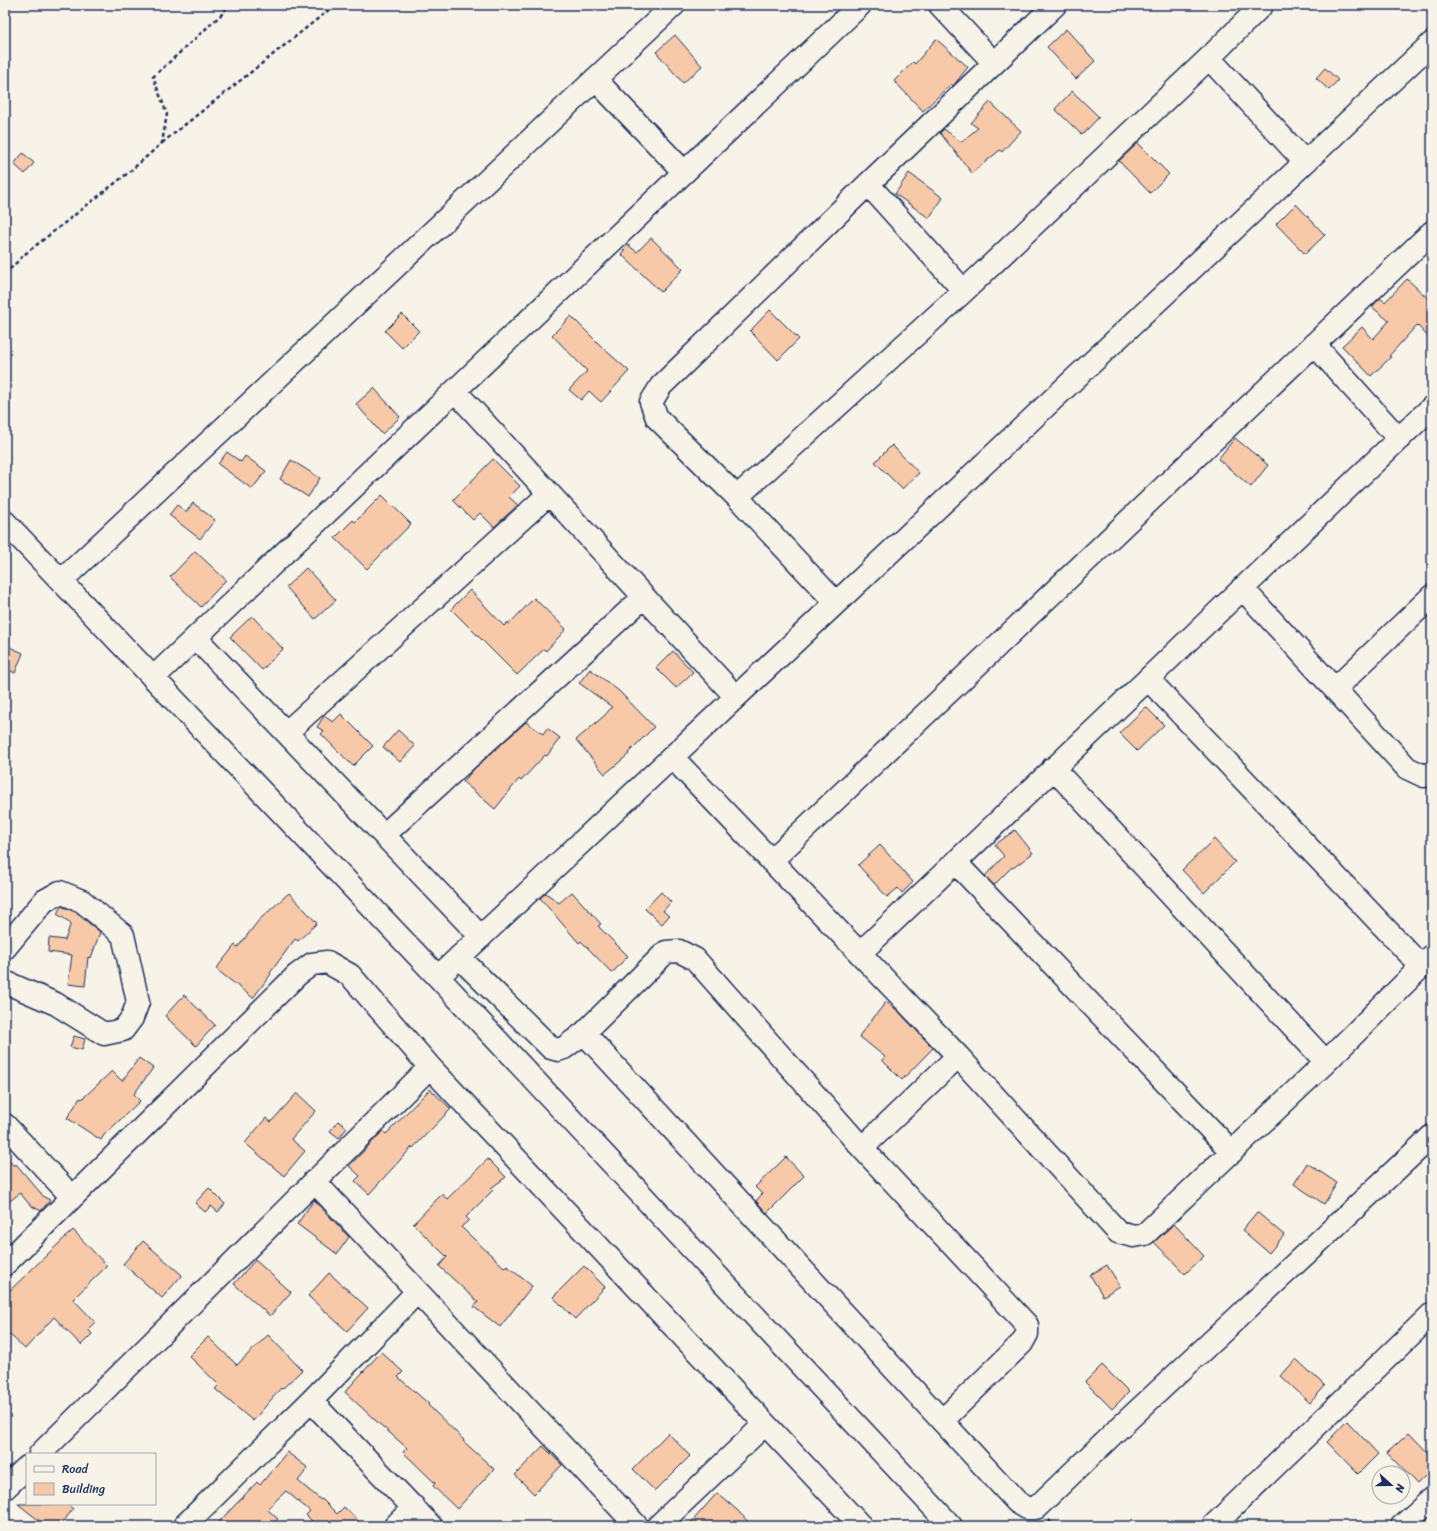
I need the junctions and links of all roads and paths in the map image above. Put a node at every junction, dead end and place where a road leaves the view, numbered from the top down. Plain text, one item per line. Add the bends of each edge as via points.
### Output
1 (228, 5) edge
2 (335, 5) edge
3 (674, 5) edge
4 (860, 5) edge
5 (940, 5) edge
6 (1055, 5) edge
7 (1262, 5) edge
8 (1428, 55) edge
9 (1209, 58) junction
10 (994, 63) junction
11 (595, 79) junction
12 (162, 143) junction
13 (1305, 162) junction
14 (684, 172) junction
15 (868, 184) junction
16 (1432, 232) edge
17 (5, 274) edge
18 (964, 291) junction
19 (1314, 344) junction
20 (455, 391) junction
21 (1432, 407) edge
22 (1399, 438) junction
23 (549, 494) junction
24 (737, 498) junction
25 (5, 522) edge
26 (61, 581) junction
27 (1242, 588) junction
28 (1432, 596) edge
29 (644, 597) junction
30 (836, 603) junction
31 (196, 638) junction
32 (153, 678) junction
33 (1148, 679) junction
34 (1335, 689) junction
35 (736, 697) junction
36 (287, 732) junction
37 (672, 757) junction
38 (1053, 768) junction
39 (1432, 773) edge
40 (384, 835) junction
41 (770, 861) junction
42 (955, 862) junction
43 (481, 937) junction
44 (5, 948) edge
45 (860, 953) junction
46 (459, 957) junction
47 (1427, 961) edge
48 (438, 978) junction
49 (5, 982) edge
50 (584, 1033) junction
51 (958, 1056) junction
52 (1326, 1062) junction
53 (430, 1067) junction
54 (5, 1125) edge
55 (1432, 1136) edge
56 (862, 1148) junction
57 (1232, 1152) junction
58 (314, 1181) junction
59 (72, 1197) junction
60 (5, 1264) edge
61 (418, 1292) junction
62 (1432, 1314) edge
63 (311, 1401) junction
64 (942, 1421) junction
65 (765, 1424) junction
66 (41, 1453) edge
67 (26, 1468) edge
68 (5, 1488) edge
69 (1432, 1498) edge
70 (414, 1507) junction
71 (1219, 1524) edge
72 (184, 1526) edge
73 (395, 1526) edge
74 (431, 1526) edge
75 (637, 1526) edge
76 (658, 1526) edge
77 (861, 1526) edge
78 (951, 1526) edge
79 (1402, 1526) edge

1 - 12 path via 223,13 153,78 167,114
2 - 12 path
3 - 11 street
4 - 14 street
5 - 10 street
6 - 10 street
7 - 9 street
8 - 13 street
9 - 13 street
9 - 18 street
10 - 15 street
11 - 14 street
11 - 26 street
12 - 17 path via 25,254
13 - 30 street
14 - 20 street
15 - 18 street
15 - 24 street via 661,386 650,402 657,418
16 - 19 street
18 - 24 street
19 - 22 street
19 - 41 street
20 - 23 street
20 - 31 street
21 - 22 street
22 - 27 street
23 - 29 street
23 - 36 street
24 - 30 street
25 - 26 street
26 - 32 street
27 - 33 street
27 - 34 street
28 - 34 street
29 - 35 street
29 - 40 street
30 - 35 street
31 - 32 street
31 - 36 street
32 - 48 street
33 - 38 street
33 - 47 street
34 - 39 street via 1407,768 1424,776
35 - 37 street
36 - 40 street
37 - 41 street
37 - 43 street
38 - 42 street
38 - 52 street
40 - 43 street
41 - 45 street
42 - 45 street
42 - 57 street
43 - 46 street
44 - 49 street via 44,901 60,892 82,901 123,935 138,1002 132,1018 123,1030 104,1034 56,1004
45 - 51 street
46 - 48 street
46 - 50 street via 551,1048 564,1048
47 - 52 street
48 - 78 street
50 - 56 street via 666,952 679,951 695,959
50 - 64 street
51 - 56 street
51 - 57 street via 1118,1232 1134,1236 1145,1234
52 - 57 street
53 - 58 street
53 - 59 street via 350,975 327,962 312,964 297,975
53 - 65 street
54 - 59 street
55 - 64 street via 1036,1508 1027,1508 1017,1502
56 - 64 street via 1028,1324 1027,1334 1022,1343
58 - 61 street
58 - 66 street
59 - 60 street
61 - 63 street
61 - 75 street
62 - 71 street
63 - 70 street
63 - 72 street
65 - 76 street
65 - 77 street
67 - 68 street
69 - 79 street
70 - 73 street
70 - 74 street

